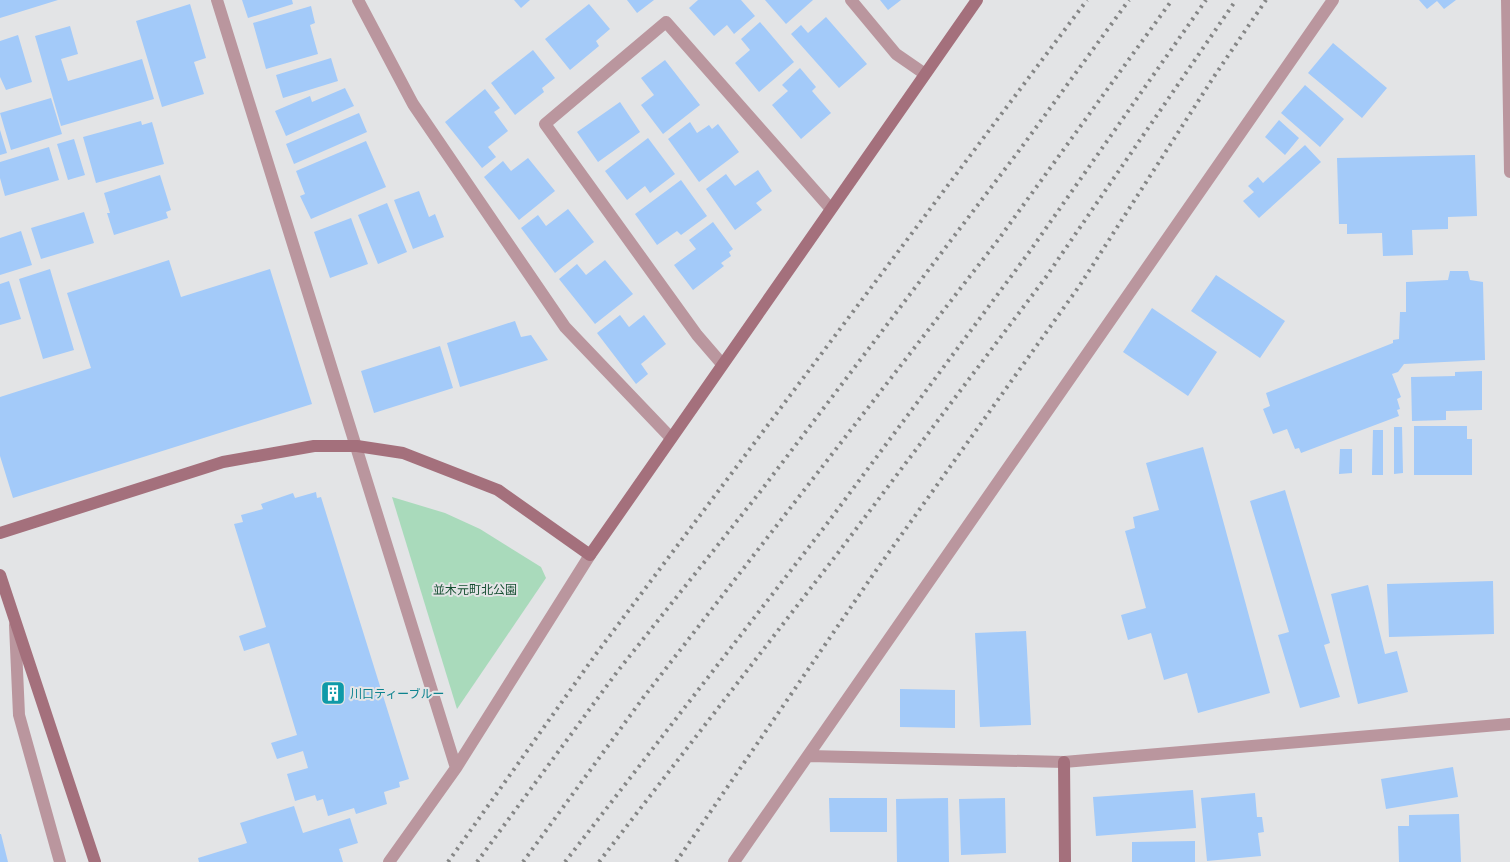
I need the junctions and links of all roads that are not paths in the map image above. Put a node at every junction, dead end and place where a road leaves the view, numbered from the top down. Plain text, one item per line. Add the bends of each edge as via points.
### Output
1 (217, 0) edge
2 (358, 0) edge
3 (851, 0) edge
4 (977, 0) edge
5 (1333, 0) edge
6 (1507, 0) edge
7 (925, 74) junction
8 (1509, 96) edge
9 (1510, 172) edge
10 (830, 208) junction
11 (722, 364) junction
12 (671, 438) junction
13 (357, 446) junction
14 (0, 533) edge
15 (590, 555) junction
16 (0, 575) edge
17 (14, 615) junction
18 (1510, 724) edge
19 (808, 756) junction
20 (1064, 762) junction
21 (456, 768) junction
22 (60, 862) edge
23 (95, 862) edge
24 (389, 862) edge
25 (734, 862) edge
26 (1065, 862) edge

1 - 13 street
2 - 12 street via 413,104 564,326
3 - 7 street via 896,54
4 - 7 street
5 - 19 street
6 - 8 street
7 - 10 street
8 - 9 street
10 - 11 street
10 - 11 street via 666,22 546,124 697,335
11 - 12 street
12 - 15 street
13 - 14 street via 314,446 223,462
13 - 15 street via 403,453 498,490
13 - 21 street
15 - 21 street
16 - 17 street
17 - 22 street via 19,715
17 - 23 street
18 - 20 street
19 - 20 street
19 - 25 street
20 - 26 street
21 - 24 street

